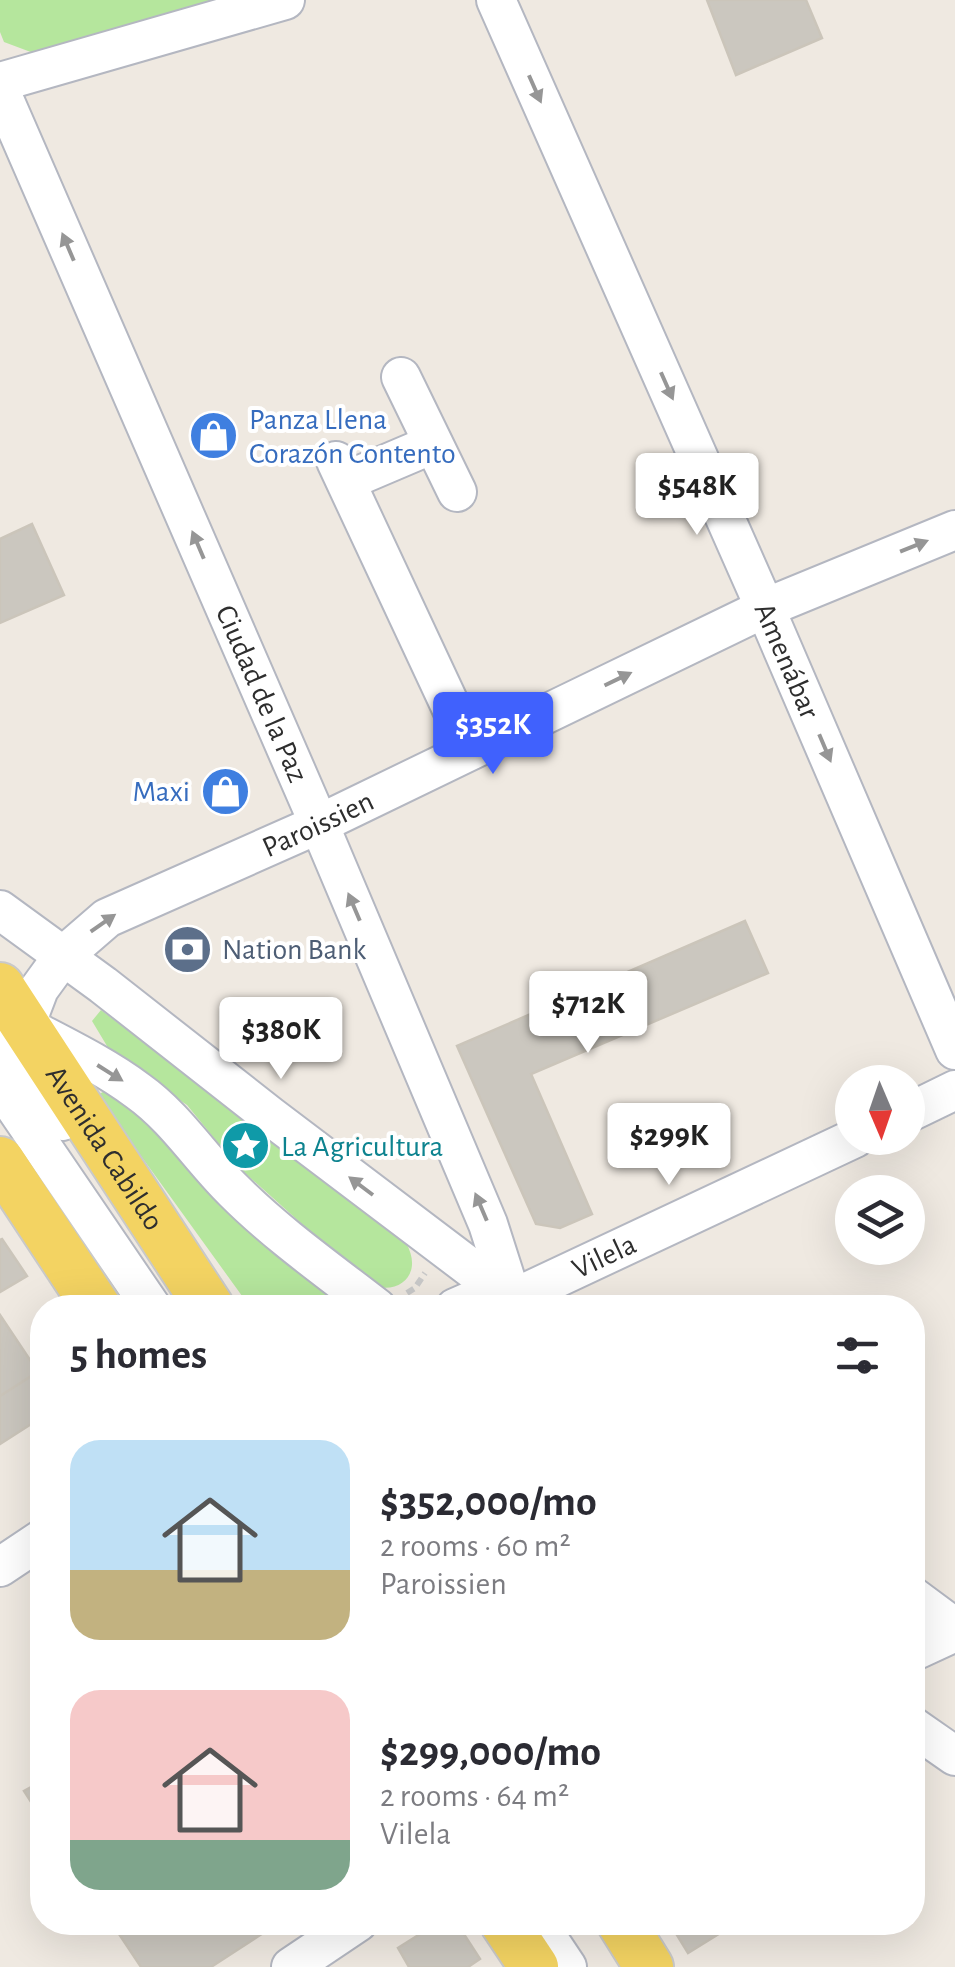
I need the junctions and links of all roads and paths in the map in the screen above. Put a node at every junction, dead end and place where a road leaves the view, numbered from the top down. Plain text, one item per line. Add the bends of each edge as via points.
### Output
1 (285, 0) edge
2 (496, 0) edge
3 (0, 82) edge
4 (0, 90) edge
5 (401, 377) dead end
6 (433, 444) junction
7 (456, 492) dead end
8 (955, 530) edge
9 (765, 608) junction
10 (472, 750) junction
11 (319, 824) junction
12 (0, 910) edge
13 (62, 956) junction
14 (5, 1030) edge
15 (955, 1050) edge
16 (0, 1090) edge
17 (955, 1090) edge
18 (925, 1105) edge
19 (835, 1148) edge
20 (0, 1161) edge
21 (88, 1295) edge
22 (143, 1295) edge
23 (177, 1295) edge
24 (200, 1295) edge
25 (359, 1295) edge
26 (500, 1295) edge
27 (510, 1295) edge
28 (533, 1295) edge
29 (30, 1547) edge
30 (0, 1567) edge
31 (925, 1606) edge
32 (955, 1630) edge
33 (925, 1645) edge
34 (925, 1735) edge
35 (955, 1756) edge
36 (338, 1935) edge
37 (513, 1935) edge
38 (546, 1935) edge
39 (576, 1935) edge
40 (629, 1935) edge
41 (290, 1967) edge
42 (534, 1967) edge
43 (567, 1967) edge
44 (597, 1967) edge
45 (650, 1967) edge

1 - 3 street
2 -> 9 street, Amenábar
11 -> 4 street, Ciudad de la Paz
5 - 6 street
6 - 7 street
6 - 10 street via 341,471
9 -> 8 street, Paroissien
10 -> 9 street, Paroissien
9 -> 15 street, Amenábar
10 - 11 street, Paroissien
13 -> 11 street, Paroissien via 107,918
27 -> 11 street, Ciudad de la Paz via 488,1224
12 - 13 street
13 - 14 street, Paroissien
26 -> 13 street
14 - 23 street
14 - 24 main road, Avenida Cabildo
14 -> 25 street via 81,1056 140,1092 263,1220
16 - 22 street
17 - 18 street
19 - 28 street, Vilela
20 - 21 main road
29 - 30 street
31 - 32 street
32 - 33 street
34 - 35 street
36 - 41 street
37 - 42 main road
38 - 43 street
39 - 44 street
40 - 45 main road

